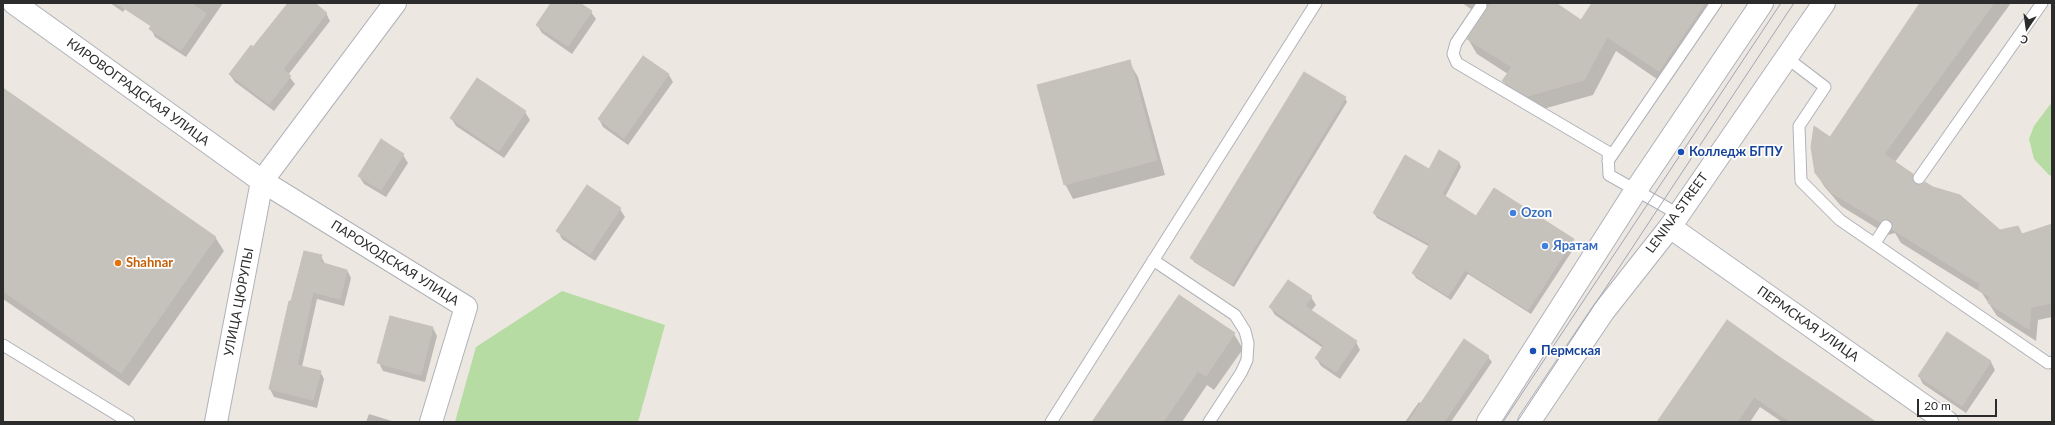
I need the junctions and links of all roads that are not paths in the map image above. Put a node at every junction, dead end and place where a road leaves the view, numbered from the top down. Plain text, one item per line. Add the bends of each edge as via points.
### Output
1 (14, 3) edge
2 (395, 3) edge
3 (1316, 3) edge
4 (1716, 3) edge
5 (1762, 3) edge
6 (1824, 3) edge
7 (2042, 3) edge
8 (1481, 6) dead end
9 (1787, 58) junction
10 (1608, 161) junction
11 (1919, 178) dead end
12 (262, 181) junction
13 (1636, 190) junction
14 (1674, 220) junction
15 (1886, 226) dead end
16 (1874, 243) junction
17 (1153, 260) junction
18 (3, 345) edge
19 (2052, 362) edge
20 (129, 422) edge
21 (216, 422) edge
22 (431, 422) edge
23 (1051, 422) edge
24 (1209, 422) edge
25 (1488, 422) edge
26 (1529, 422) edge
27 (1947, 422) edge

1 - 12 street, КИРОВОГРАДСКАЯ УЛИЦА
2 - 12 street
3 - 17 lane
4 - 10 lane
5 - 13 street
6 - 9 street, LENINA STREET
7 - 11 lane
8 - 10 lane via 1456,43 1453,54 1457,63 1608,152
9 - 14 street, LENINA STREET
9 - 16 lane via 1825,87 1799,126 1801,181 1840,220
10 - 13 lane via 1609,175
12 - 21 street, УЛИЦА ЦЮРУПЫ
12 - 22 street, ПАРОХОДСКАЯ УЛИЦА via 466,307
13 - 14 lane
13 - 25 street
14 - 26 street, LENINA STREET via 1603,312
14 - 27 street, ПЕРМСКАЯ УЛИЦА
15 - 16 lane
16 - 19 lane via 2048,363
17 - 23 lane
17 - 24 lane via 1235,315 1245,331 1248,343 1247,360
18 - 20 lane

